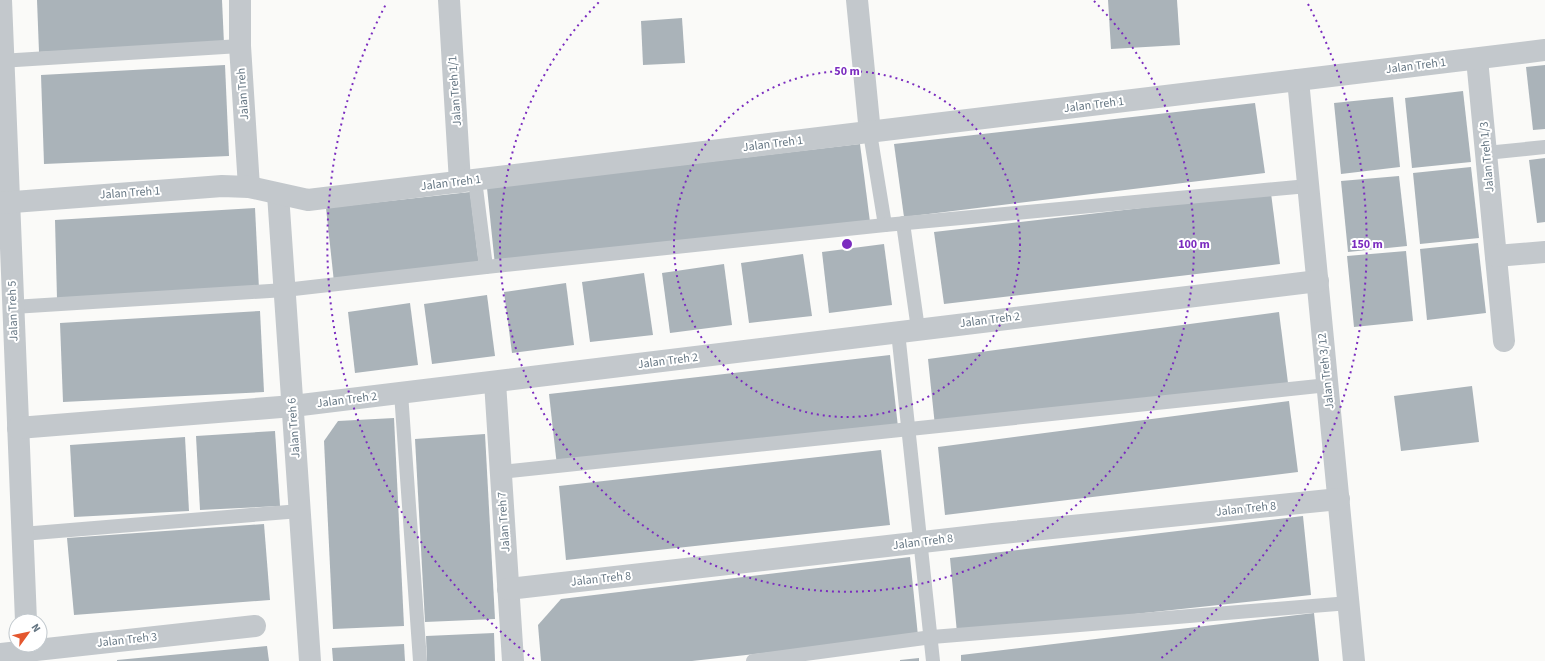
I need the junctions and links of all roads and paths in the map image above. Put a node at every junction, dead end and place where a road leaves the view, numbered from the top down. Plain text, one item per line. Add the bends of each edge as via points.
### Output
1 (0, 0) edge
2 (240, 0) edge
3 (449, 0) edge
4 (856, 0) edge
5 (240, 46) junction
6 (1545, 50) edge
7 (1477, 59) junction
8 (2, 61) edge
9 (1298, 80) junction
10 (870, 133) junction
11 (1545, 147) edge
12 (1486, 153) junction
13 (468, 181) junction
14 (1308, 186) junction
15 (249, 187) junction
16 (278, 194) junction
17 (4, 202) edge
18 (903, 223) junction
19 (885, 225) junction
20 (1545, 252) edge
21 (1496, 256) junction
22 (486, 267) junction
23 (1318, 281) junction
24 (285, 290) junction
25 (13, 308) junction
26 (908, 331) junction
27 (1504, 341) dead end
28 (495, 382) junction
29 (1328, 385) junction
30 (401, 394) junction
31 (293, 406) junction
32 (18, 428) junction
33 (907, 429) junction
34 (501, 472) junction
35 (1339, 499) junction
36 (300, 511) junction
37 (22, 534) junction
38 (919, 543) junction
39 (508, 589) junction
40 (1348, 603) junction
41 (26, 613) edge
42 (255, 626) dead end
43 (932, 637) junction
44 (48, 646) edge
45 (310, 661) edge
46 (420, 661) edge
47 (513, 661) edge
48 (753, 661) edge
49 (934, 661) edge
50 (1354, 661) edge

1 - 8 street, Jalan Treh 5
2 - 5 street, Jalan Treh
3 - 13 street, Jalan Treh 1/1
4 - 10 street
5 - 8 lane
5 - 15 street, Jalan Treh
6 - 7 street, Jalan Treh 1
7 - 9 street, Jalan Treh 1
7 - 12 street, Jalan Treh 1/3
8 - 17 street, Jalan Treh 5
9 - 10 street, Jalan Treh 1
9 - 14 street, Jalan Treh 3/12
10 - 13 street, Jalan Treh 1
10 - 19 lane
11 - 12 lane
12 - 21 street, Jalan Treh 1/3
13 - 16 street, Jalan Treh 1 via 308,200
13 - 22 lane
14 - 18 lane
14 - 23 street, Jalan Treh 3/12
15 - 16 street, Jalan Treh 1
15 - 17 street, Jalan Treh 1 via 222,186
16 - 24 street, Jalan Treh 6
17 - 25 street, Jalan Treh 5
18 - 19 lane
18 - 26 lane
19 - 22 lane
20 - 21 street
21 - 27 street, Jalan Treh 1/3
22 - 24 lane
23 - 26 street, Jalan Treh 2
23 - 29 street, Jalan Treh 3/12
24 - 25 lane
24 - 31 street, Jalan Treh 6
25 - 32 street, Jalan Treh 5
26 - 28 street, Jalan Treh 2
26 - 33 lane
28 - 30 street, Jalan Treh 2
28 - 34 street, Jalan Treh 7
29 - 33 lane
29 - 35 street, Jalan Treh 3/12
30 - 31 street, Jalan Treh 2
30 - 46 lane
31 - 32 street, Jalan Treh 2
31 - 36 street, Jalan Treh 6
32 - 37 street, Jalan Treh 5
33 - 34 lane
33 - 38 lane
34 - 39 street, Jalan Treh 7
35 - 38 street, Jalan Treh 8
35 - 40 street, Jalan Treh 3/12
36 - 37 lane
36 - 45 street, Jalan Treh 6
37 - 41 street, Jalan Treh 5
38 - 39 street, Jalan Treh 8
38 - 43 lane
39 - 47 street, Jalan Treh 7
40 - 43 lane
40 - 50 street, Jalan Treh 3/12
42 - 44 street, Jalan Treh 3
43 - 48 lane
43 - 49 lane

